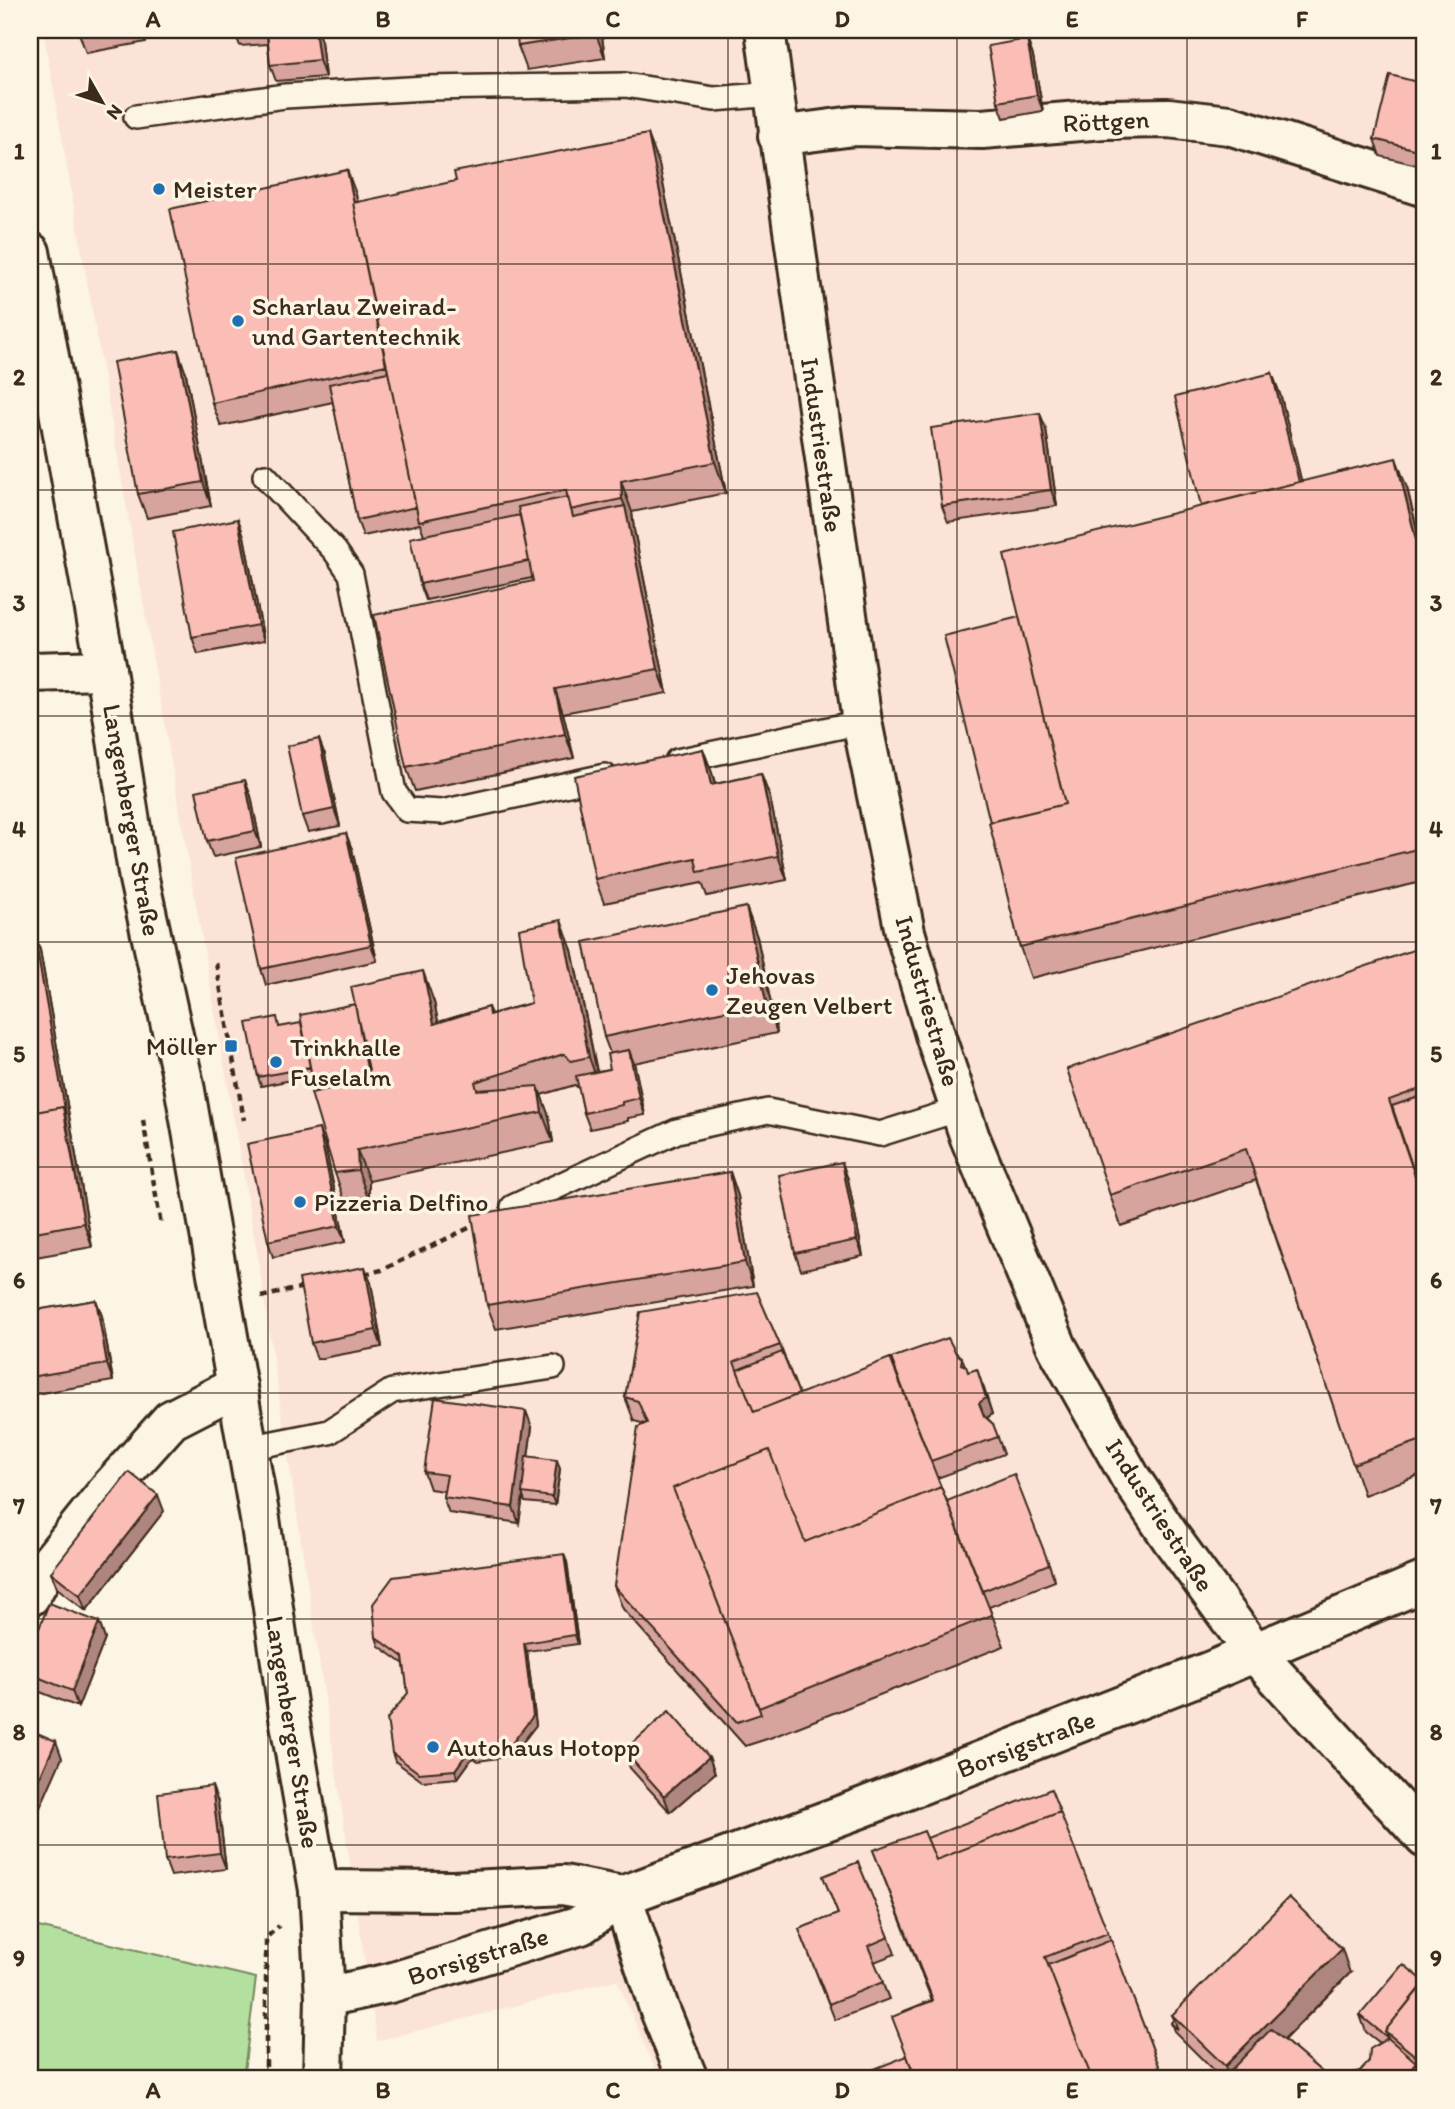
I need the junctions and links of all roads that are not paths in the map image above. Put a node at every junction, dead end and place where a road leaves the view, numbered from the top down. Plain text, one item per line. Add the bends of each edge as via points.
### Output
1 (765, 30) edge
2 (773, 94) junction
3 (136, 117) dead end
4 (778, 136) junction
5 (1425, 187) edge
6 (30, 252) edge
7 (265, 476) dead end
8 (106, 670) junction
9 (30, 672) edge
10 (862, 722) junction
11 (657, 765) edge
12 (630, 770) edge
13 (960, 1109) junction
14 (513, 1207) edge
15 (553, 1367) dead end
16 (237, 1386) junction
17 (247, 1448) junction
18 (1425, 1581) edge
19 (30, 1596) edge
20 (1255, 1653) junction
21 (1425, 1838) edge
22 (319, 1890) junction
23 (622, 1896) junction
24 (325, 1997) junction
25 (323, 2079) edge
26 (688, 2079) edge

1 - 2 street, Industriestraße
2 - 3 lane via 714,99 625,85 426,88 285,96
2 - 4 street, Industriestraße
4 - 5 street, Röttgen via 855,126 982,129 1168,118 1229,125
4 - 10 street, Industriestraße
6 - 8 street, Langenberger Straße
7 - 12 lane via 351,574 394,792 407,810 442,812
8 - 9 street
8 - 16 street, Langenberger Straße via 139,879 184,1085
10 - 11 lane
10 - 13 street, Industriestraße via 905,932
13 - 14 lane via 880,1135 768,1111 677,1131
13 - 20 street, Industriestraße via 1057,1347 1130,1477
15 - 17 lane via 392,1391 329,1433
16 - 17 street, Langenberger Straße
16 - 19 street via 171,1420 102,1497 46,1568
17 - 22 street, Langenberger Straße
18 - 20 street, Borsigstraße
20 - 21 street, Industriestraße
20 - 23 street, Borsigstraße
22 - 23 street, Borsigstraße via 453,1891 563,1885
22 - 24 street, Langenberger Straße
23 - 24 street, Borsigstraße via 581,1926 390,1983
23 - 26 street
24 - 25 street, Langenberger Straße

